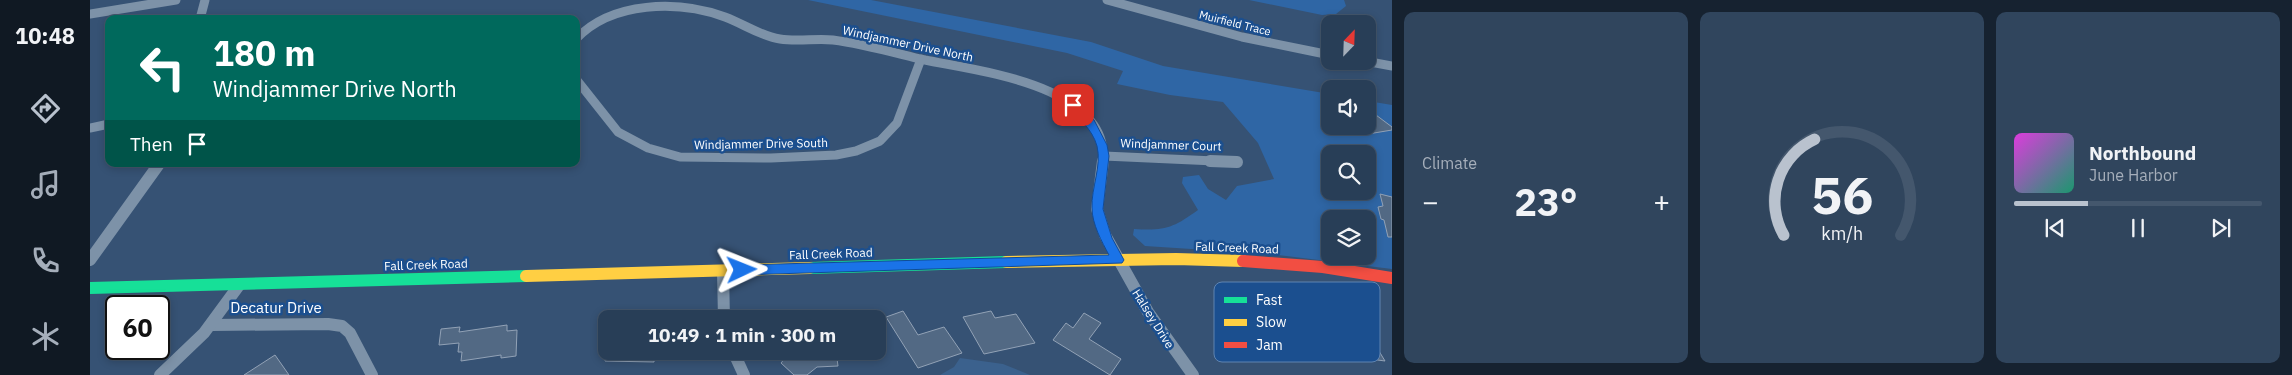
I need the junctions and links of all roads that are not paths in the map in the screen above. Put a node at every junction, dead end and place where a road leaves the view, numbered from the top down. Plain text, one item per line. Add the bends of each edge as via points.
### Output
1 (176, 0) edge
2 (205, 0) edge
3 (1107, 0) edge
4 (90, 14) edge
5 (201, 15) edge
6 (580, 36) edge
7 (1321, 53) edge
8 (921, 59) junction
9 (1376, 63) edge
10 (1392, 66) edge
11 (580, 84) edge
12 (105, 125) edge
13 (90, 128) edge
14 (1104, 156) junction
15 (1237, 162) dead end
16 (157, 167) edge
17 (90, 260) edge
18 (1118, 260) junction
19 (723, 271) junction
20 (1392, 278) edge
21 (240, 284) junction
22 (90, 288) edge
23 (723, 310) edge
24 (212, 325) junction
25 (738, 360) edge
26 (160, 375) edge
27 (372, 375) edge
28 (744, 375) edge
29 (1193, 375) edge

1 - 4 street
2 - 5 street
3 - 7 street, Muirfield Trace via 1242,37
6 - 8 street, Windjammer Drive North via 592,25 622,12 676,7 727,18 777,39 829,40
8 - 11 street, Windjammer Drive South via 891,131 880,141 856,152 815,157 698,158 664,153 618,132
8 - 14 street, Windjammer Drive North via 1017,80 1058,96 1090,122
9 - 10 street
12 - 13 street
14 - 15 street, Windjammer Court
14 - 18 street, Windjammer Drive North via 1097,209 1106,238
16 - 17 street
18 - 19 main road, Fall Creek Road
18 - 20 main road, Fall Creek Road via 1285,263
18 - 29 street, Halsey Drive via 1152,321
19 - 21 main road, Fall Creek Road
19 - 23 street
21 - 22 main road, Fall Creek Road
21 - 24 street, Decatur Drive
24 - 26 street, Decatur Drive
24 - 27 street, Decatur Drive via 342,326 350,333
25 - 28 street

